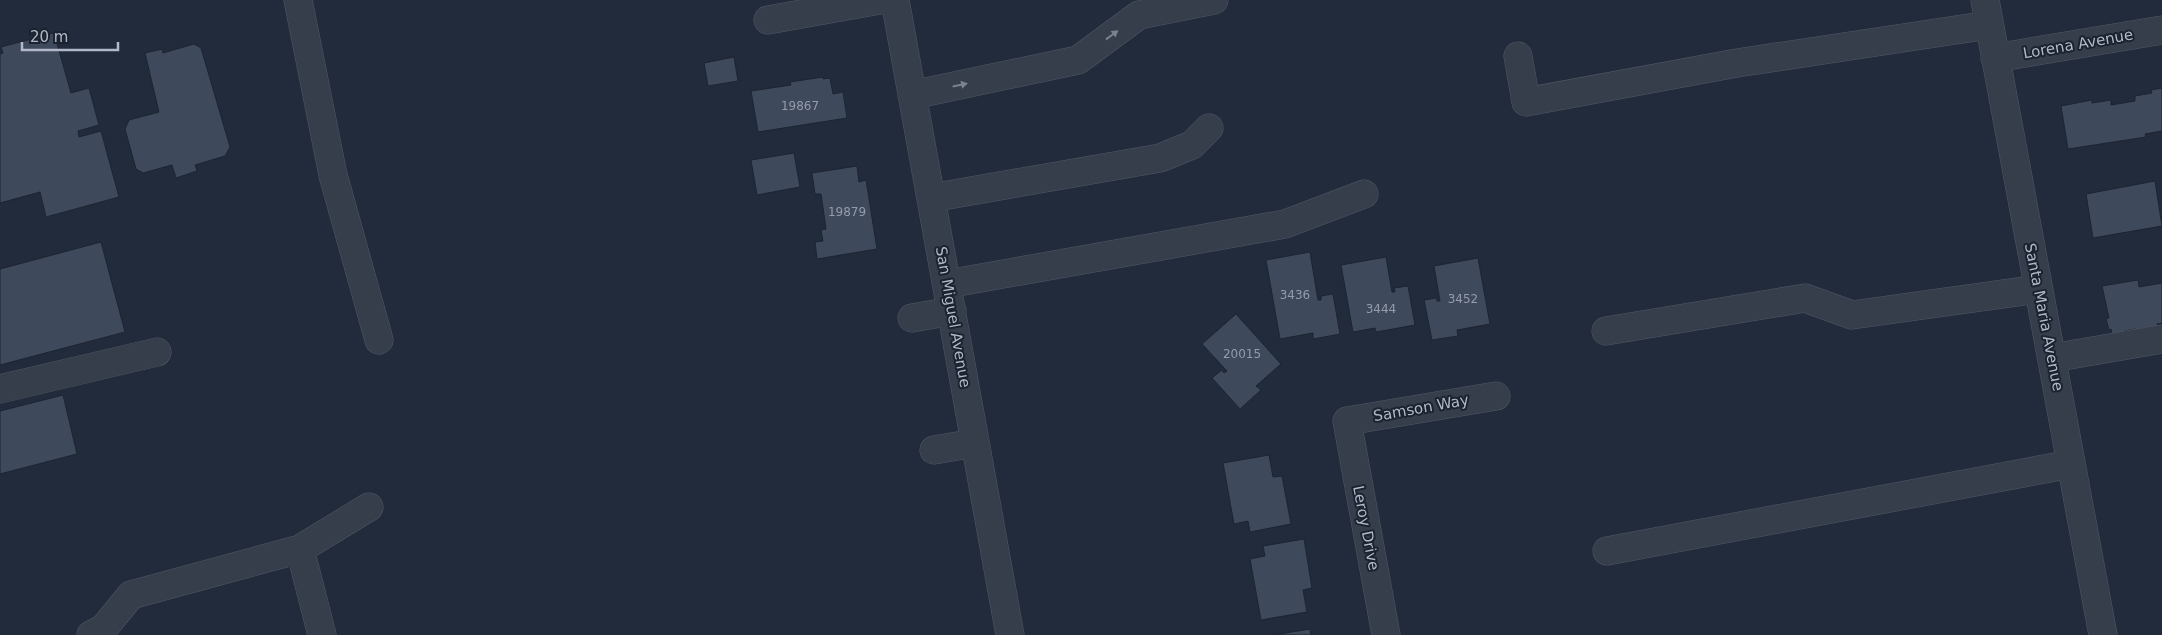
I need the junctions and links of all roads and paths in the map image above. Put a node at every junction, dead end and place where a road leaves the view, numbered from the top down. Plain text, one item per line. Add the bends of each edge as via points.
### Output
1 (298, 0) edge
2 (880, 0) edge
3 (895, 0) edge
4 (1214, 0) edge
5 (1137, 7) edge
6 (1987, 12) edge
7 (768, 20) dead end
8 (2162, 30) edge
9 (1518, 56) dead end
10 (1994, 58) junction
11 (912, 95) junction
12 (1209, 128) dead end
13 (1364, 194) dead end
14 (931, 198) junction
15 (947, 284) junction
16 (2038, 289) junction
17 (952, 311) junction
18 (912, 318) dead end
19 (1606, 331) dead end
20 (2162, 339) edge
21 (379, 340) dead end
22 (156, 352) dead end
23 (2052, 358) junction
24 (0, 389) edge
25 (1496, 396) dead end
26 (1346, 421) joint
27 (975, 443) junction
28 (934, 450) dead end
29 (2071, 464) junction
30 (369, 508) dead end
31 (300, 549) junction
32 (1607, 551) dead end
33 (90, 635) edge
34 (322, 635) edge
35 (1010, 635) edge
36 (1386, 635) edge
37 (2103, 635) edge

1 - 21 street via 333,175
2 - 7 street
3 - 11 street, San Miguel Avenue
4 - 5 street
11 -> 5 street via 1078,60
6 - 9 street via 1526,102
6 - 10 street, Santa Maria Avenue
8 - 10 street, Lorena Avenue
10 - 16 street, Santa Maria Avenue
11 - 14 street, San Miguel Avenue
12 - 14 street via 1192,145 1160,158
13 - 15 street via 1285,224
14 - 15 street, San Miguel Avenue
15 - 17 street, San Miguel Avenue
16 - 19 street via 1852,315 1805,298
16 - 23 street, Santa Maria Avenue
17 - 18 street
17 - 27 street, San Miguel Avenue
20 - 23 street
22 - 24 street
23 - 29 street, Santa Maria Avenue
25 - 26 street, Samson Way
26 - 36 street, Leroy Drive
27 - 28 street
27 - 35 street, San Miguel Avenue
29 - 32 street
29 - 37 street, Santa Maria Avenue
30 - 31 street
31 - 33 street via 131,595 104,628
31 - 34 street

